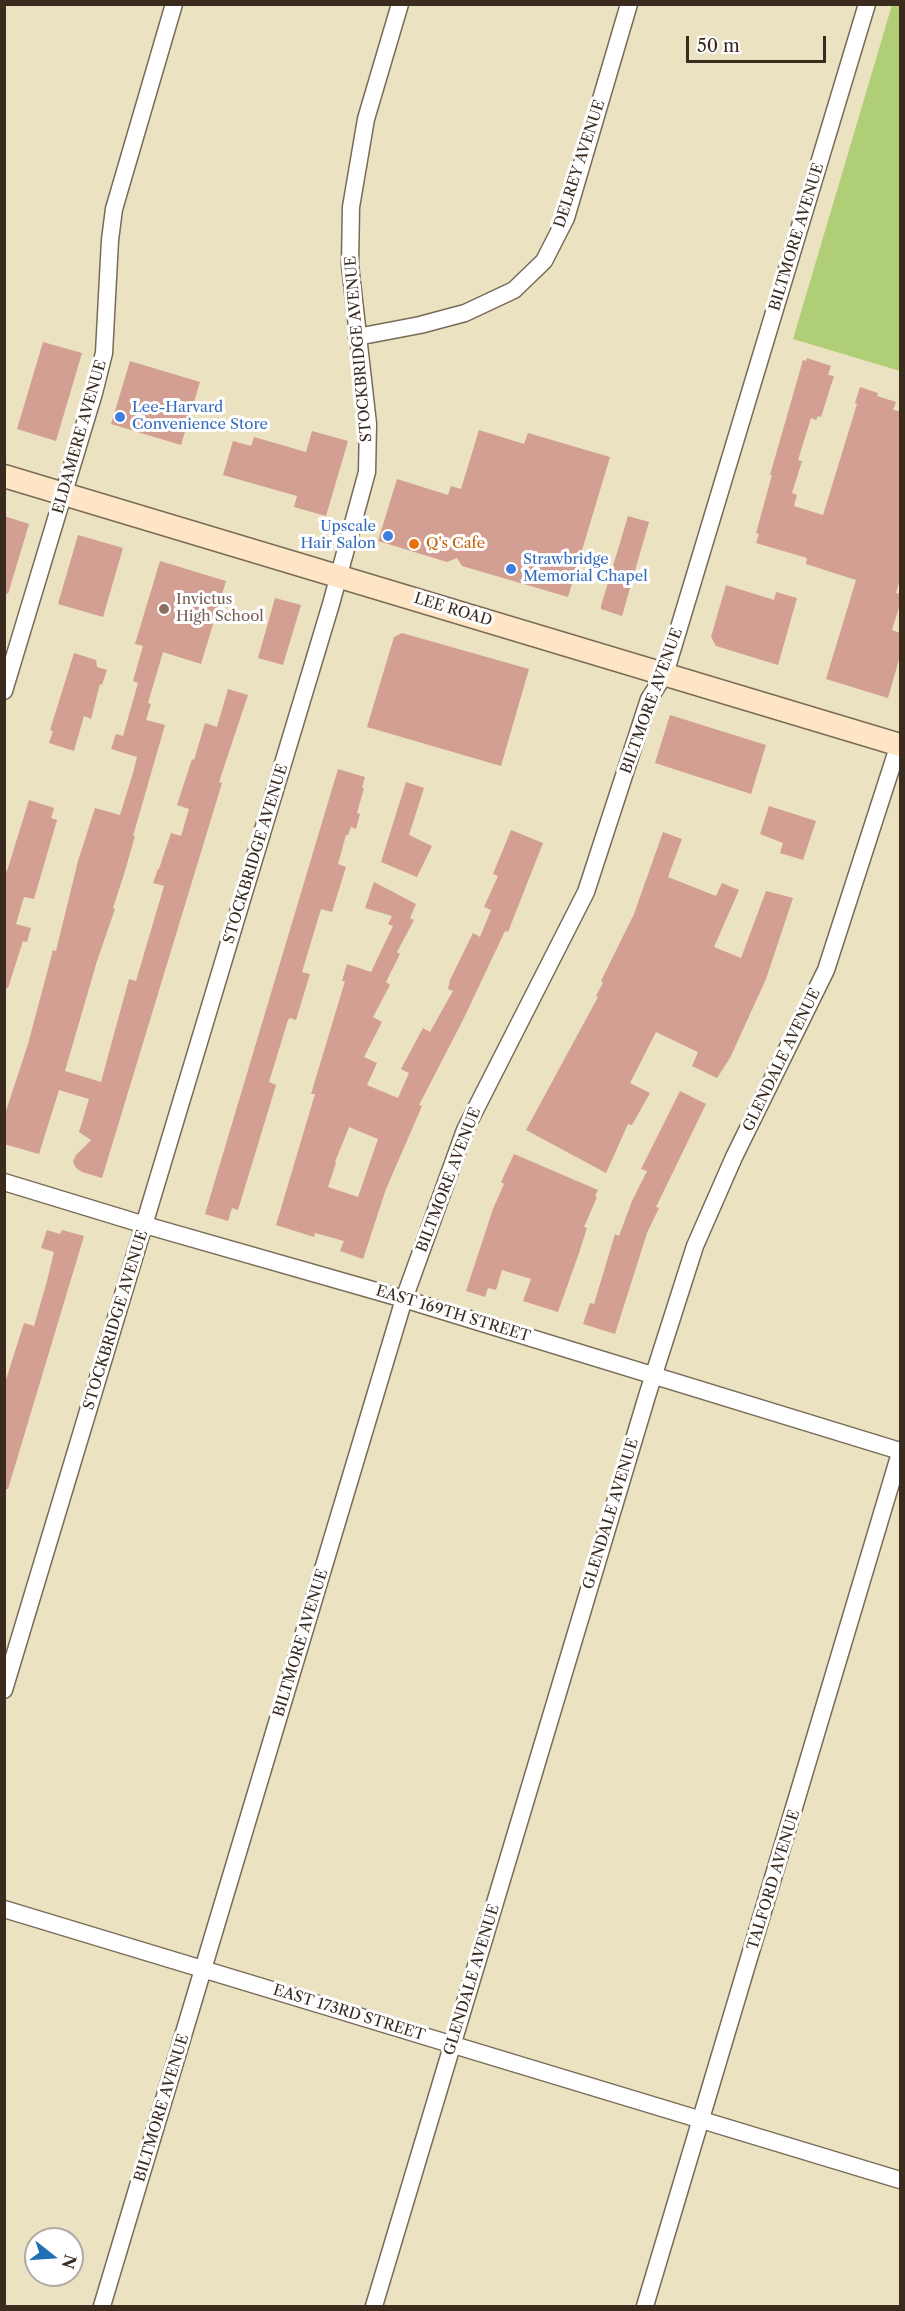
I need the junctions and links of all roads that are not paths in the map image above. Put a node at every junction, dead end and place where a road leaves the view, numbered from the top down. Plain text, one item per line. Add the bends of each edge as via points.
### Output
1 (174, 4) edge
2 (400, 4) edge
3 (629, 4) edge
4 (867, 4) edge
5 (357, 337) junction
6 (4, 476) edge
7 (64, 494) junction
8 (339, 576) junction
9 (664, 674) junction
10 (4, 691) edge
11 (900, 743) edge
12 (4, 1182) edge
13 (145, 1225) junction
14 (404, 1299) junction
15 (653, 1375) junction
16 (900, 1452) edge
17 (4, 1690) edge
18 (4, 1910) edge
19 (204, 1969) junction
20 (453, 2045) junction
21 (702, 2121) junction
22 (900, 2180) edge
23 (102, 2307) edge
24 (374, 2307) edge
25 (645, 2307) edge

1 - 7 street, ELDAMERE AVENUE via 114,209 104,353
2 - 5 street, STOCKBRIDGE AVENUE via 366,119 351,207 350,265
3 - 5 street, DELREY AVENUE via 566,218 544,261 514,290 465,313
4 - 9 street, BILTMORE AVENUE
5 - 8 street, STOCKBRIDGE AVENUE via 368,424 367,472
6 - 7 main road, LEE ROAD
7 - 8 main road, LEE ROAD
7 - 10 street, ELDAMERE AVENUE
8 - 9 main road, LEE ROAD
8 - 13 street, STOCKBRIDGE AVENUE
9 - 11 main road, LEE ROAD
9 - 14 street, BILTMORE AVENUE via 649,699 586,892 465,1130
11 - 15 street, GLENDALE AVENUE via 826,970 695,1246
12 - 13 street, EAST 169TH STREET
13 - 14 street, EAST 169TH STREET
13 - 17 street, STOCKBRIDGE AVENUE
14 - 15 street, EAST 169TH STREET
14 - 19 street, BILTMORE AVENUE
15 - 16 street, EAST 169TH STREET
15 - 20 street, GLENDALE AVENUE
16 - 21 street, TALFORD AVENUE
18 - 19 street, EAST 173RD STREET
19 - 20 street, EAST 173RD STREET
19 - 23 street, BILTMORE AVENUE
20 - 21 street, EAST 173RD STREET
20 - 24 street, GLENDALE AVENUE
21 - 22 street, EAST 173RD STREET
21 - 25 street, TALFORD AVENUE

